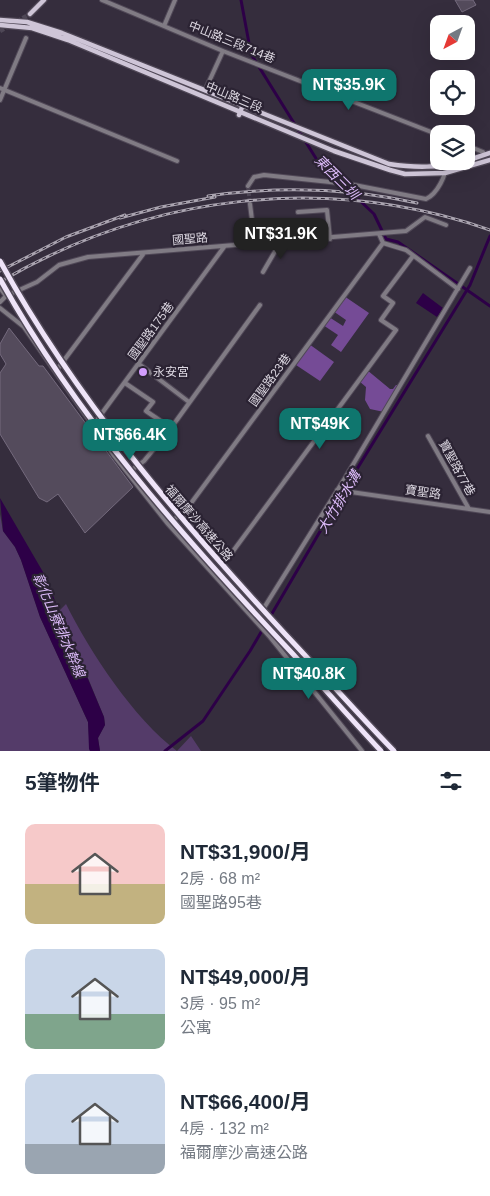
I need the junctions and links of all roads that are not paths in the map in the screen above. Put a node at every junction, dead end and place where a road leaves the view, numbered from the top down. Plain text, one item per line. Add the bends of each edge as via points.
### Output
1 (44, 0) edge
2 (102, 0) edge
3 (175, 0) edge
4 (30, 14) tunnel mouth
5 (0, 20) edge
6 (0, 25) edge
7 (164, 26) junction
8 (26, 38) dead end
9 (223, 50) junction
10 (207, 86) dead end
11 (2, 89) edge
12 (0, 100) edge
13 (242, 108) junction
14 (430, 131) edge
15 (337, 143) junction
16 (475, 149) edge
17 (334, 152) junction
18 (483, 152) dead end
19 (490, 153) edge
20 (475, 158) edge
21 (490, 160) edge
22 (177, 161) dead end
23 (430, 166) edge
24 (445, 170) edge
25 (445, 173) junction
26 (248, 186) dead end
27 (250, 204) tunnel mouth
28 (298, 212) dead end
29 (446, 225) dead end
30 (379, 234) junction
31 (330, 239) junction
32 (279, 241) junction
33 (383, 243) junction
34 (255, 244) junction
35 (224, 246) junction
36 (144, 253) junction
37 (413, 256) junction
38 (0, 261) edge
39 (470, 268) dead end
40 (263, 272) dead end
41 (0, 279) edge
42 (0, 288) edge
43 (458, 289) junction
44 (6, 296) junction
45 (0, 302) edge
46 (260, 305) dead end
47 (0, 308) edge
48 (138, 364) junction
49 (55, 373) junction
50 (125, 383) junction
51 (189, 402) junction
52 (92, 426) junction
53 (171, 428) junction
54 (428, 436) dead end
55 (128, 474) junction
56 (337, 490) junction
57 (469, 509) junction
58 (490, 512) edge
59 (168, 524) junction
60 (228, 558) dead end
61 (256, 621) junction
62 (362, 751) edge
63 (381, 751) edge
64 (394, 751) edge

1 - 4 main road
2 - 7 street, 中山路三段714巷
3 - 7 street
5 - 13 main road, 中山路三段 via 41,25
6 - 13 main road, 中山路三段 via 44,31 134,69
7 - 9 street, 中山路三段714巷
8 - 11 street
9 - 10 street
9 - 14 street, 中山路三段714巷
11 - 12 street
11 - 22 street
13 - 15 main road, 中山路三段
13 - 17 main road, 中山路三段
15 - 17 main road
15 - 23 main road, 中山路三段 via 389,164
16 - 18 street
17 - 25 main road, 中山路三段 via 405,174
19 - 20 main road, 中山路三段
21 - 25 main road, 中山路三段
24 - 25 street
25 - 26 street via 426,199 365,187 264,175 254,177
27 - 34 street
28 - 31 street via 327,210
29 - 30 street, 國聖路 via 424,217 406,231
30 - 31 street, 國聖路
30 - 33 street
31 - 32 street, 國聖路
32 - 34 street, 國聖路
32 - 40 street
33 - 37 street via 400,247
33 - 59 street, 國聖路23巷 via 186,510
34 - 35 street, 國聖路
35 - 36 street, 國聖路
35 - 48 street, 國聖路175巷
36 - 44 street, 國聖路 via 71,261
36 - 49 street
37 - 43 street
37 - 60 street via 383,296 393,302 381,320 396,330
38 - 64 highway, 福爾摩沙高速公路, bridge via 58,358 144,473 217,559
39 - 43 street
41 - 63 highway, 福爾摩沙高速公路, bridge via 54,366 134,475 210,566
42 - 44 street
43 - 56 street
44 - 45 street, 國聖路
46 - 51 street
47 - 49 street via 24,327
48 - 50 street, 國聖路175巷
48 - 51 street
49 - 52 street
50 - 52 street, 國聖路175巷
50 - 53 street via 153,402 146,410
51 - 53 street
52 - 55 street
53 - 55 street via 144,461
54 - 57 street, 寶聖路77巷
55 - 59 street
56 - 57 street, 寶聖路
56 - 61 street
57 - 58 street, 寶聖路
59 - 61 street
61 - 62 street

